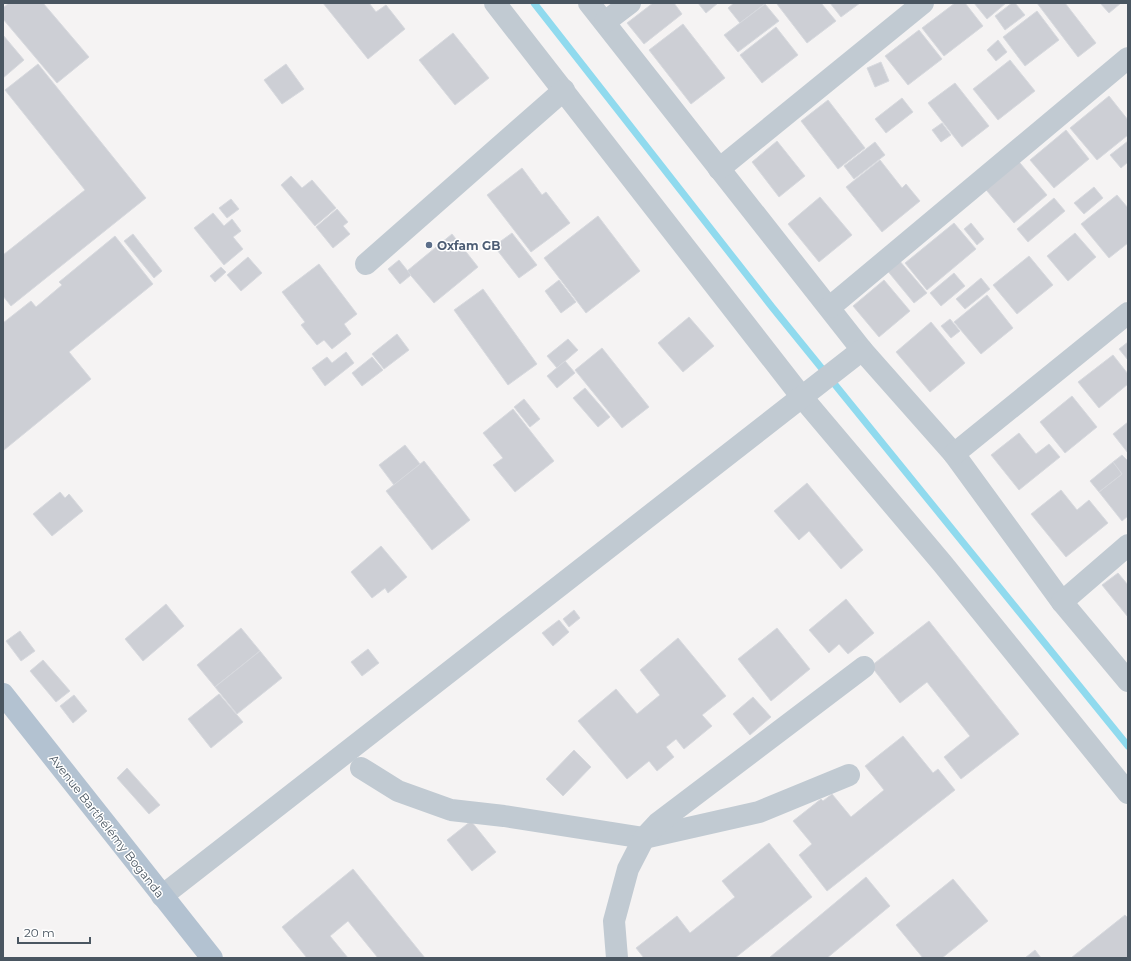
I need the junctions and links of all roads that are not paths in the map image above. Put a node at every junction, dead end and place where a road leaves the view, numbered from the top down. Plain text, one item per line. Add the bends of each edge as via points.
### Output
1 (495, 3) edge
2 (589, 3) edge
3 (630, 3) edge
4 (923, 3) edge
5 (605, 22) junction
6 (1128, 58) edge
7 (564, 90) junction
8 (719, 169) junction
9 (366, 264) dead end
10 (830, 307) junction
11 (1128, 313) edge
12 (862, 350) junction
13 (801, 396) junction
14 (954, 454) junction
15 (1128, 545) edge
16 (1062, 602) junction
17 (864, 667) dead end
18 (1128, 681) edge
19 (3, 694) edge
20 (361, 768) dead end
21 (849, 775) dead end
22 (1128, 793) edge
23 (644, 838) junction
24 (162, 896) junction
25 (212, 958) edge
26 (617, 958) edge

1 - 7 street
2 - 5 street
3 - 5 street
4 - 8 street
5 - 8 street
6 - 10 street
7 - 9 street
7 - 13 street
8 - 10 street
10 - 12 street
11 - 14 street
12 - 13 street
12 - 14 street
13 - 22 street via 942,563
13 - 24 street
14 - 16 street
15 - 16 street
16 - 18 street
17 - 23 street via 658,823
19 - 24 main road, Avenue Barthélémy Boganda
20 - 23 street via 398,791 451,810
21 - 23 street via 759,812
23 - 26 street via 628,868 614,921
24 - 25 main road, Avenue Barthélémy Boganda

